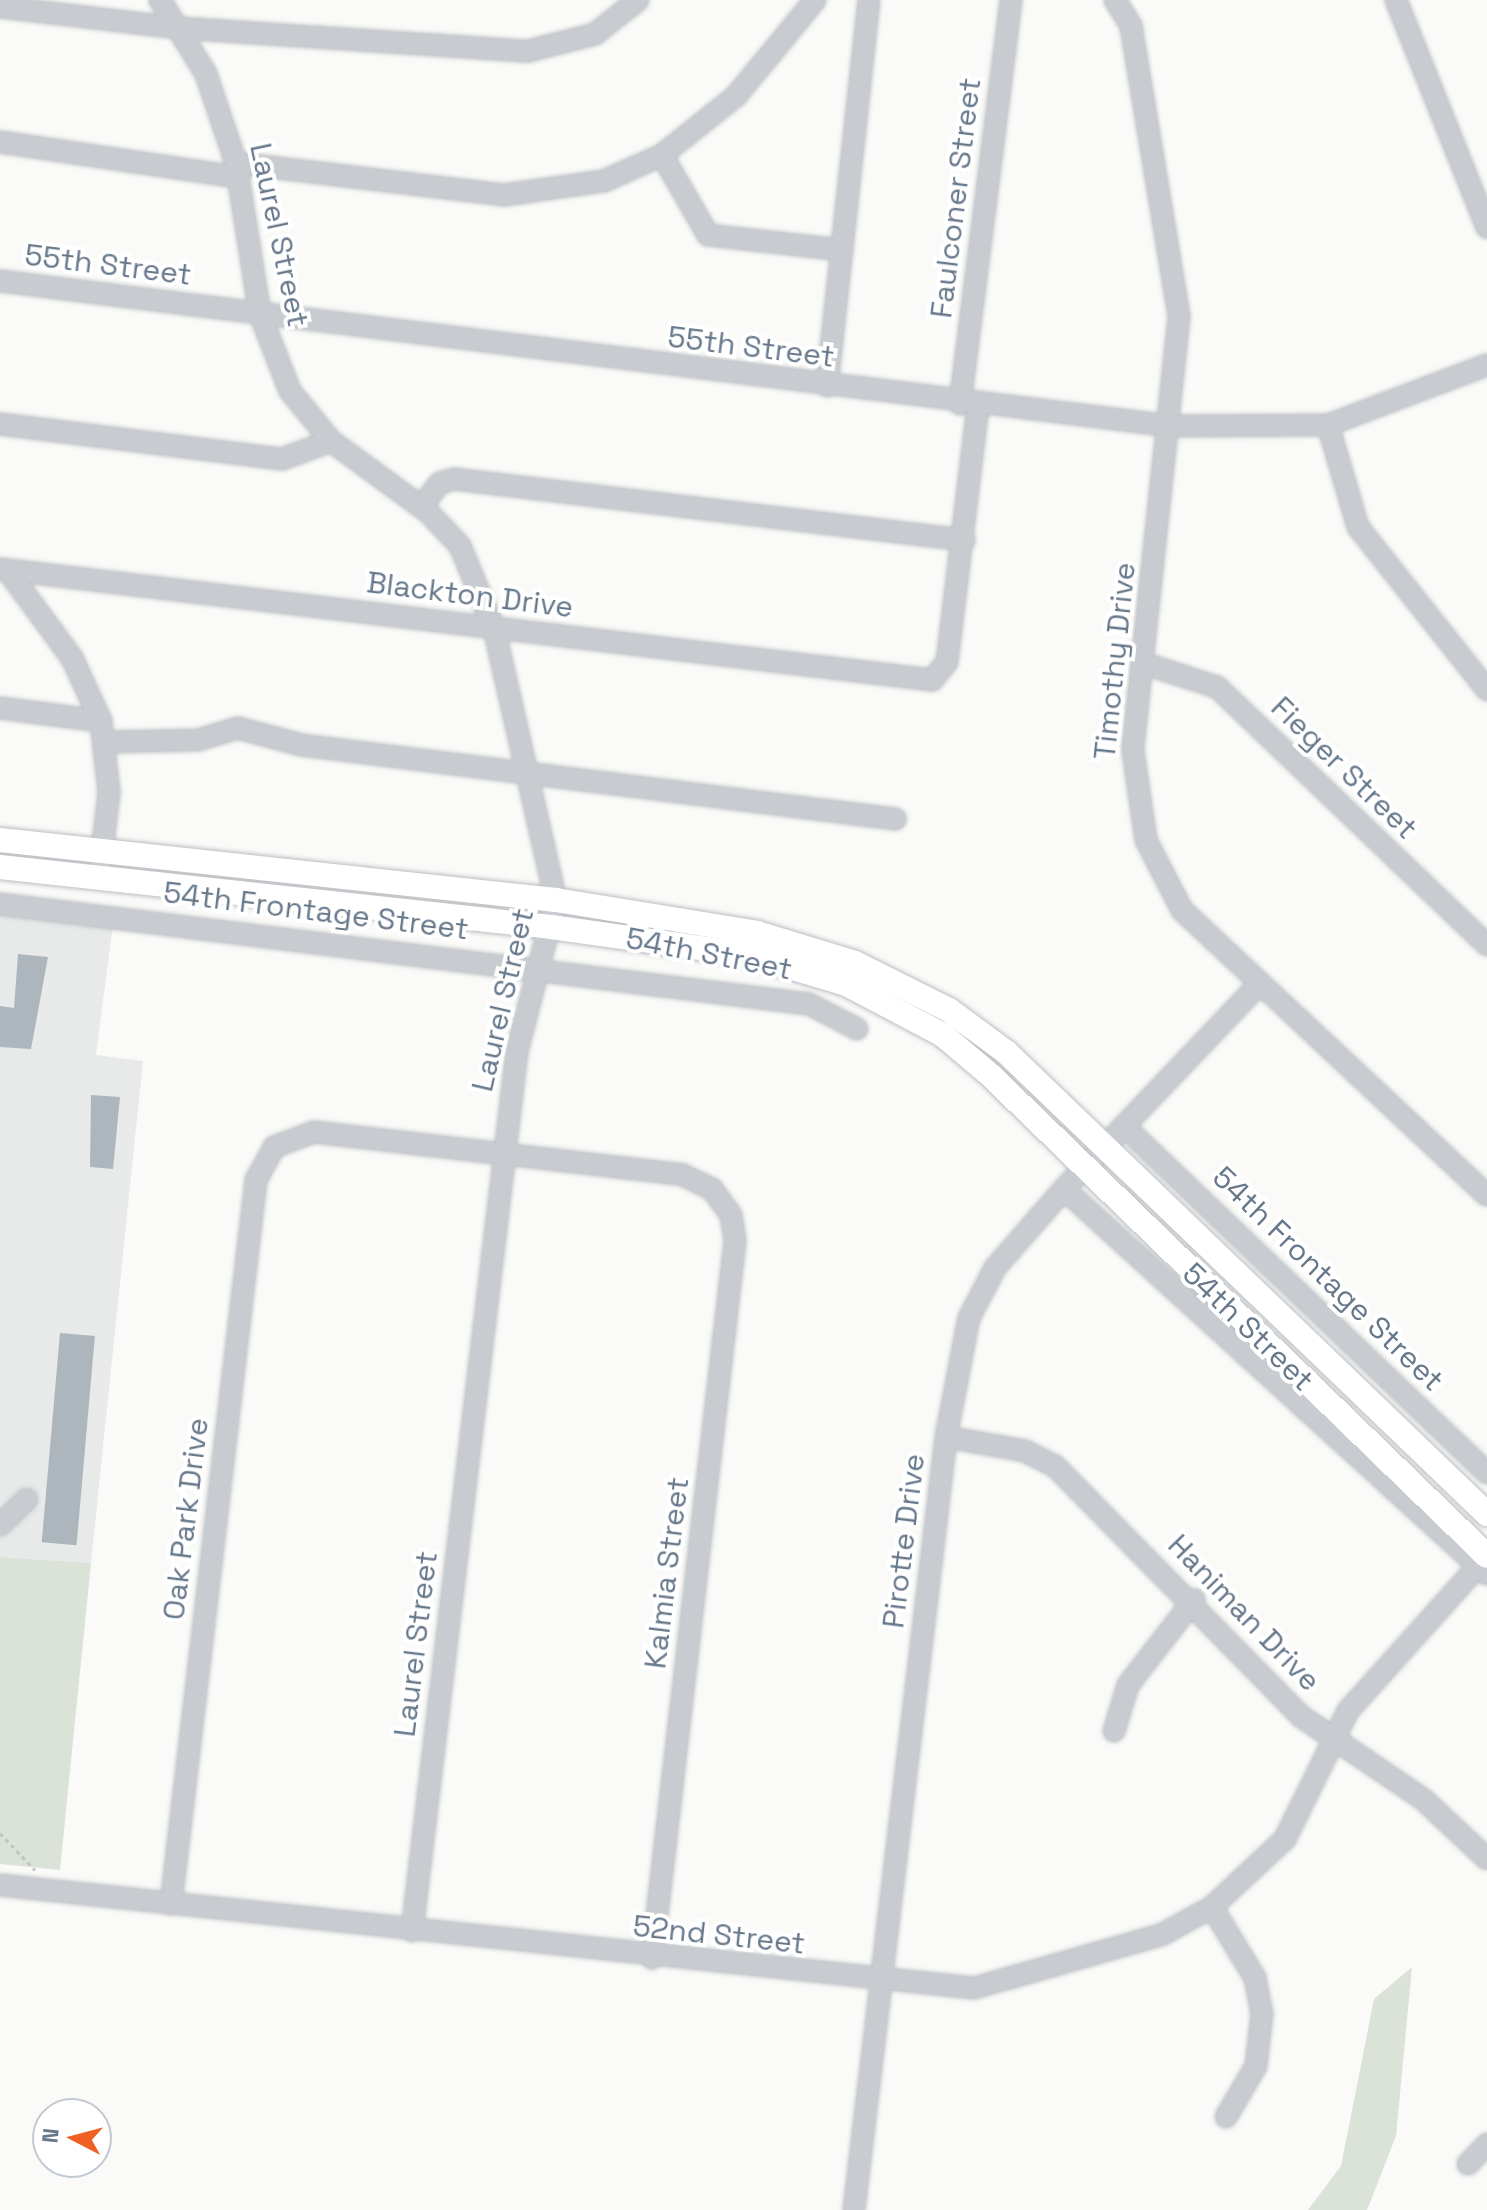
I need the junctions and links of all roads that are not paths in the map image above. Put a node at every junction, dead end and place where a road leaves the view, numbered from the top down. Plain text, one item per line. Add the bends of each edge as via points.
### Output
1 (160, 0) edge
2 (638, 0) edge
3 (815, 0) edge
4 (869, 0) edge
5 (1011, 0) edge
6 (1115, 0) edge
7 (1396, 0) edge
8 (0, 7) edge
9 (179, 28) junction
10 (0, 142) edge
11 (662, 155) junction
12 (236, 170) junction
13 (1487, 228) edge
14 (842, 250) junction
15 (0, 281) edge
16 (260, 314) junction
17 (1487, 365) edge
18 (827, 386) junction
19 (969, 405) junction
20 (0, 424) edge
21 (1328, 425) junction
22 (1171, 426) junction
23 (331, 441) junction
24 (421, 507) junction
25 (964, 540) junction
26 (4, 570) edge
27 (494, 628) junction
28 (1143, 663) junction
29 (932, 680) joint
30 (1487, 690) edge
31 (0, 708) edge
32 (101, 721) junction
33 (107, 742) junction
34 (529, 773) junction
35 (895, 819) dead end
36 (0, 840) edge
37 (103, 853) junction
38 (0, 867) edge
39 (99, 879) junction
40 (556, 900) junction
41 (0, 904) edge
42 (551, 927) junction
43 (1487, 945) edge
44 (542, 969) junction
45 (1257, 986) junction
46 (857, 1029) dead end
47 (1127, 1129) junction
48 (1105, 1145) junction
49 (503, 1155) junction
50 (1083, 1169) junction
51 (1064, 1189) junction
52 (1487, 1195) edge
53 (946, 1437) junction
54 (1487, 1473) edge
55 (27, 1499) dead end
56 (1487, 1514) edge
57 (0, 1525) edge
58 (1484, 1565) edge
59 (1194, 1600) junction
60 (1114, 1731) dead end
61 (1335, 1743) junction
62 (1487, 1859) edge
63 (0, 1885) edge
64 (171, 1904) junction
65 (1212, 1907) junction
66 (412, 1931) junction
67 (652, 1958) junction
68 (881, 1983) junction
69 (1226, 2117) dead end
70 (1487, 2144) edge
71 (1468, 2164) dead end
72 (854, 2210) edge

1 - 9 street, Laurel Street
2 - 9 street via 595,34 528,51
3 - 11 street via 736,96
4 - 14 street
5 - 19 street, Faulconer Street
6 - 22 street, Timothy Drive via 1131,26 1179,317
7 - 13 street
8 - 9 street
9 - 12 street, Laurel Street via 206,74
10 - 12 street
11 - 12 street via 604,181 504,195
11 - 14 street via 708,235
12 - 16 street, Laurel Street
14 - 18 street
15 - 16 street, 55th Street
16 - 18 street, 55th Street
16 - 23 street, Laurel Street via 290,391
17 - 21 street, 55th Street
18 - 19 street, 55th Street
19 - 22 street, 55th Street
19 - 25 street, Faulconer Street
20 - 23 street via 282,459
21 - 22 street, 55th Street
21 - 30 street via 1358,527
22 - 28 street, Timothy Drive
23 - 24 street, Laurel Street
24 - 25 street via 440,483 454,479
24 - 27 street, Laurel Street via 460,546
25 - 29 street, Faulconer Street via 947,662
26 - 27 street, Blackton Drive
26 - 32 street via 72,658
27 - 29 street, Blackton Drive
27 - 34 street, Laurel Street
28 - 43 street, Fieger Street via 1217,687
28 - 45 street, Timothy Drive via 1133,759 1146,840 1182,910
31 - 32 street
32 - 33 street
33 - 34 street via 198,740 238,728 301,745
33 - 37 street
34 - 35 street
34 - 40 street, Laurel Street
36 - 37 main road, 54th Street
37 - 39 street
37 - 40 main road, 54th Street
38 - 39 main road, 54th Street
39 - 42 main road, 54th Street
40 - 42 street, Laurel Street
40 - 48 main road, 54th Street via 757,933 855,963 949,1010
41 - 44 street, 54th Frontage Street
42 - 44 street, Laurel Street
42 - 50 main road, 54th Street via 749,955 846,984 943,1035
44 - 46 street, 54th Frontage Street via 809,1004
44 - 49 street, Laurel Street via 517,1052
45 - 47 street, Pirotte Drive
45 - 52 street, Timothy Drive
47 - 48 street, Pirotte Drive
47 - 54 street, 54th Frontage Street
48 - 50 street, Pirotte Drive
48 - 56 main road, 54th Street
49 - 64 street, Oak Park Drive via 314,1132 274,1147 255,1189
49 - 66 street, Laurel Street
49 - 67 street, Kalmia Street via 683,1175 721,1196 735,1241
50 - 51 street, Pirotte Drive
50 - 58 main road, 54th Street
51 - 53 street, Pirotte Drive via 995,1268 969,1318
51 - 58 street
53 - 59 street, Haniman Drive via 1025,1451 1055,1466
53 - 68 street, Pirotte Drive
55 - 57 street
58 - 61 street, 52nd Street via 1348,1711
59 - 60 street via 1128,1685
59 - 61 street, Haniman Drive
61 - 62 street, Haniman Drive via 1424,1800
61 - 65 street, 52nd Street via 1285,1839
63 - 64 street, 52nd Street
64 - 66 street, 52nd Street
65 - 68 street, 52nd Street via 1163,1934 974,1988
65 - 69 street via 1255,1978 1262,2013 1256,2066
66 - 67 street, 52nd Street
67 - 68 street, 52nd Street
68 - 72 street, Pirotte Drive
70 - 71 street

